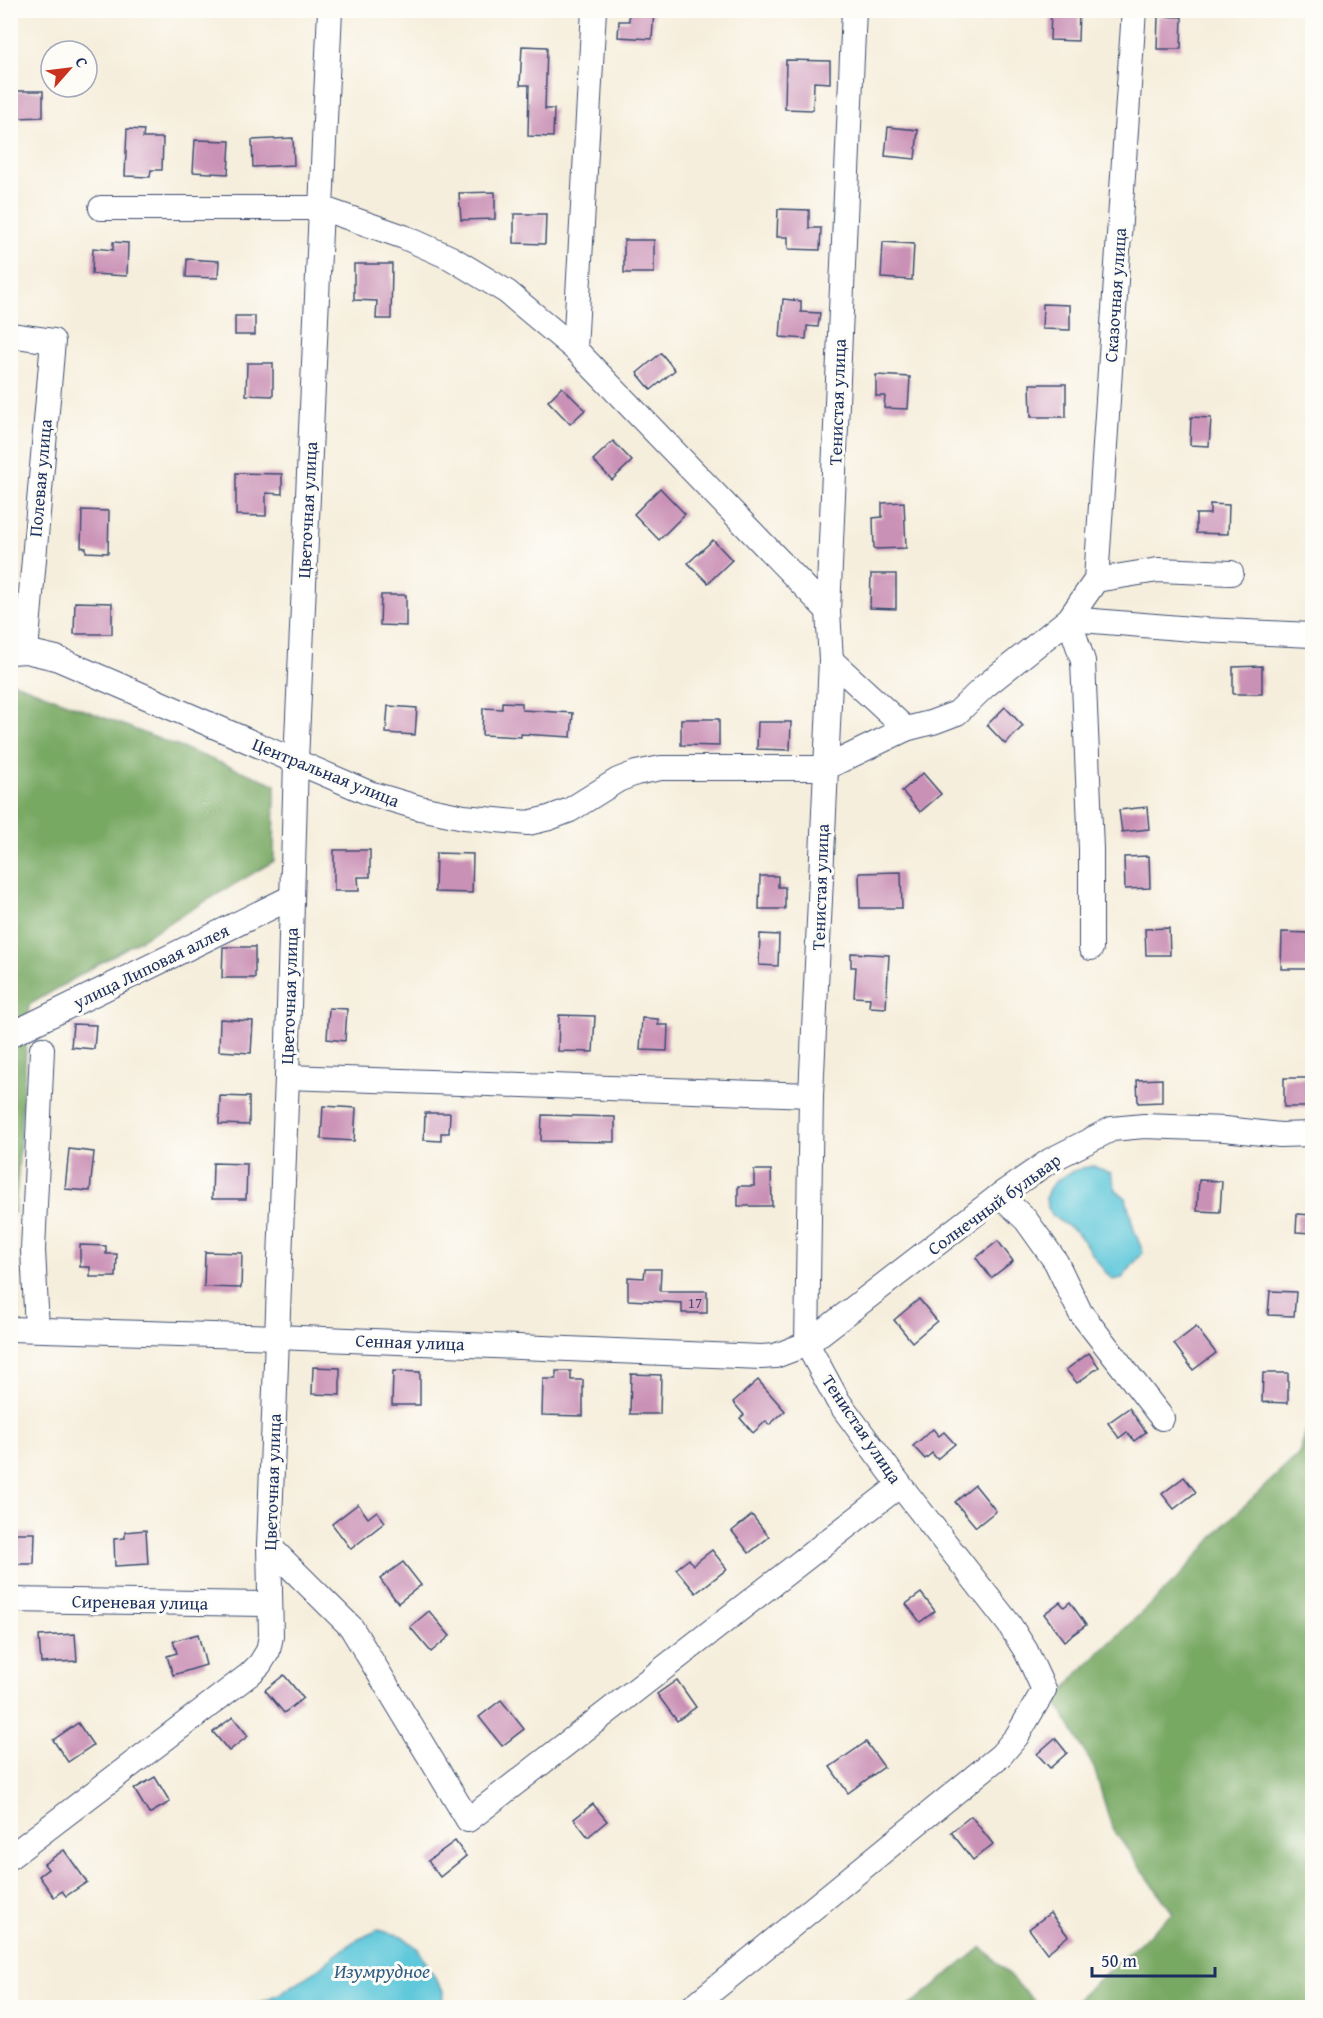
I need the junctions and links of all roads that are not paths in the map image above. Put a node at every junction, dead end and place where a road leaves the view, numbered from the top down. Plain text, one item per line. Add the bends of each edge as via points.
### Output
1 (330, 10) edge
2 (594, 10) edge
3 (854, 10) edge
4 (1134, 10) edge
5 (101, 208) dead end
6 (321, 208) junction
7 (10, 335) edge
8 (575, 349) junction
9 (1231, 573) dead end
10 (1096, 580) junction
11 (828, 611) junction
12 (1069, 619) junction
13 (1312, 635) edge
14 (18, 651) edge
15 (831, 660) junction
16 (906, 729) junction
17 (296, 761) junction
18 (825, 768) junction
19 (292, 897) junction
20 (1091, 948) dead end
21 (10, 1035) edge
22 (42, 1049) dead end
23 (287, 1077) junction
24 (811, 1095) junction
25 (1312, 1134) edge
26 (1000, 1195) junction
27 (10, 1329) edge
28 (38, 1329) junction
29 (277, 1337) junction
30 (807, 1344) junction
31 (1162, 1418) dead end
32 (900, 1485) junction
33 (269, 1546) junction
34 (10, 1600) edge
35 (270, 1604) junction
36 (10, 1857) edge
37 (691, 2007) edge

1 - 6 street, Цветочная улица
2 - 8 street
3 - 11 street, Тенистая улица
4 - 10 street, Сказочная улица
5 - 6 street
6 - 8 street via 451,258 507,292
6 - 17 street, Цветочная улица
7 - 14 street, Полевая улица via 52,341
8 - 11 street
9 - 10 street via 1158,570
10 - 12 street
11 - 15 street, Тенистая улица
12 - 13 street
12 - 16 street via 957,712
12 - 20 street via 1083,661
14 - 17 street, Центральная улица via 56,658
15 - 16 street
15 - 18 street, Тенистая улица
16 - 18 street
17 - 18 street, Центральная улица via 369,792 420,808 528,823 570,810 618,780 661,768
17 - 19 street, Цветочная улица
18 - 24 street, Тенистая улица
19 - 21 street, улица Липовая аллея
19 - 23 street, Цветочная улица
22 - 28 street via 33,1250
23 - 24 street
23 - 29 street, Цветочная улица
24 - 30 street, Тенистая улица
25 - 26 street, Солнечный бульвар via 1144,1126 1112,1129 1051,1160
26 - 30 street, Солнечный бульвар
26 - 31 street via 1026,1220 1056,1263 1080,1312
27 - 28 street, Сенная улица
28 - 29 street, Сенная улица
29 - 30 street, Сенная улица via 761,1357
29 - 33 street, Цветочная улица
30 - 32 street, Тенистая улица via 838,1401
32 - 33 street via 468,1820 351,1627
32 - 37 street, Тенистая улица via 1009,1624 1044,1690 1001,1755
33 - 35 street, Цветочная улица
34 - 35 street, Сиреневая улица
35 - 36 street, Цветочная улица via 271,1636 260,1664

